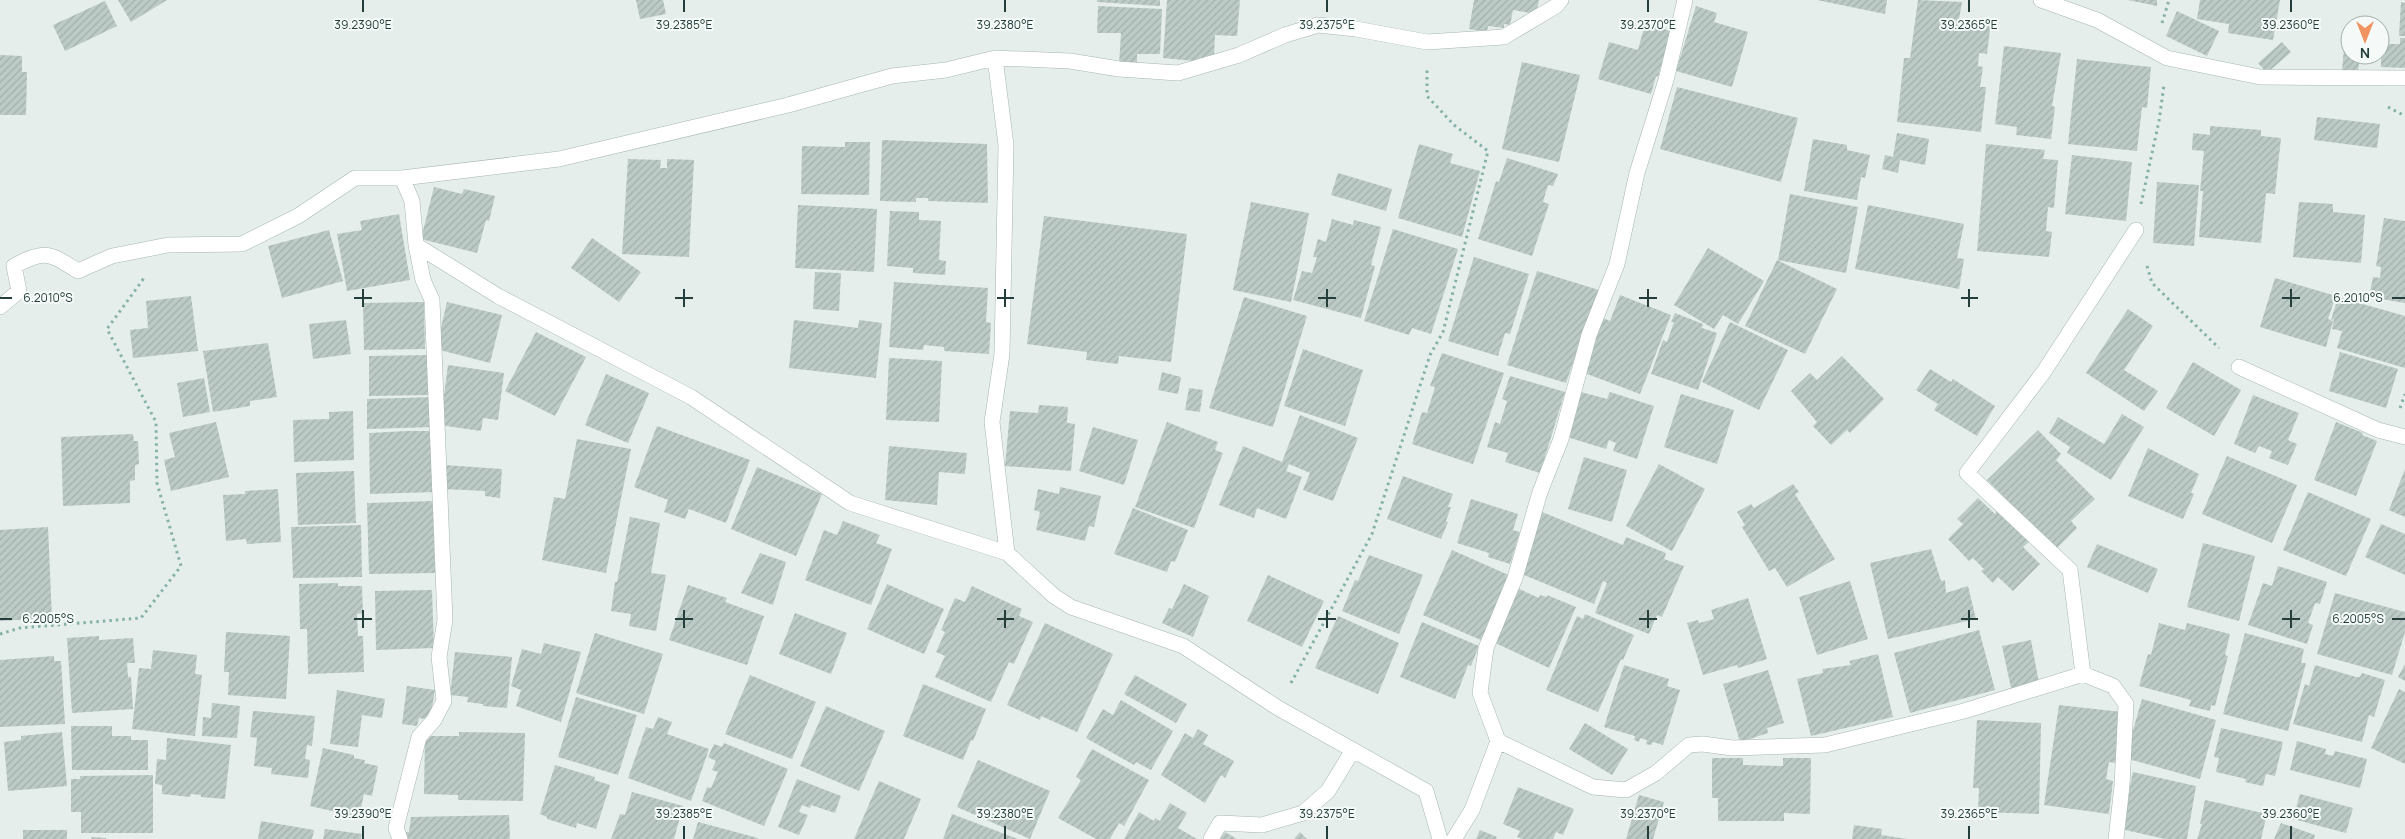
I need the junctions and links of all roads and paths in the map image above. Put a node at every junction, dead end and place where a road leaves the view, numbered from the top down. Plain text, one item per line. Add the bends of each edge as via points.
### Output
1 (1562, 0) edge
2 (1685, 0) edge
3 (2041, 0) edge
4 (2169, 0) edge
5 (1427, 42) junction
6 (995, 58) junction
7 (2168, 58) junction
8 (2405, 78) edge
9 (402, 178) junction
10 (2136, 230) junction
11 (168, 245) junction
12 (416, 245) junction
13 (0, 306) edge
14 (2239, 367) joint
15 (2405, 437) edge
16 (1007, 554) junction
17 (0, 634) edge
18 (2083, 674) junction
19 (1278, 708) junction
20 (1498, 741) junction
21 (1353, 750) junction
22 (400, 839) edge
23 (1211, 839) edge
24 (1440, 839) edge
25 (1454, 839) edge
26 (2116, 839) edge

1 - 5 street via 1504,37
2 - 20 street via 1666,80 1637,173 1617,264 1589,335 1561,439 1540,492 1515,578 1486,648 1480,693
3 - 7 street via 2097,20
4 - 7 path via 2160,33
5 - 6 street via 1318,25 1239,55 1178,73 1119,69 1070,61
5 - 19 path via 1427,96 1454,125 1488,151 1443,332 1430,355 1372,534
6 - 9 street via 946,70 892,76 742,116 559,159
6 - 16 street via 1006,145 1002,354 992,422
7 - 8 street via 2260,77
7 - 10 path via 2159,121
9 - 11 street via 355,178 298,216 242,244
9 - 12 street via 412,201
10 - 14 path via 2152,283
10 - 18 street via 2043,373 1967,473 2070,570
11 - 13 street via 112,256 78,271 53,256 34,256 14,266 19,291
11 - 17 path via 107,329 156,422 157,484 181,566 141,618 20,628
12 - 16 street via 498,296 691,397 850,503
12 - 22 street via 423,280 432,300 445,620 439,657 444,701 434,720 419,737 396,828
14 - 15 street via 2378,430
16 - 19 street via 1071,607 1183,646
18 - 20 street via 1964,711 1825,746 1689,746 1656,773 1626,790 1593,786
18 - 26 street via 2113,686 2126,704
19 - 21 street
20 - 25 street via 1472,810
21 - 23 street via 1328,791 1303,813 1262,825 1220,823
21 - 24 street via 1426,791

